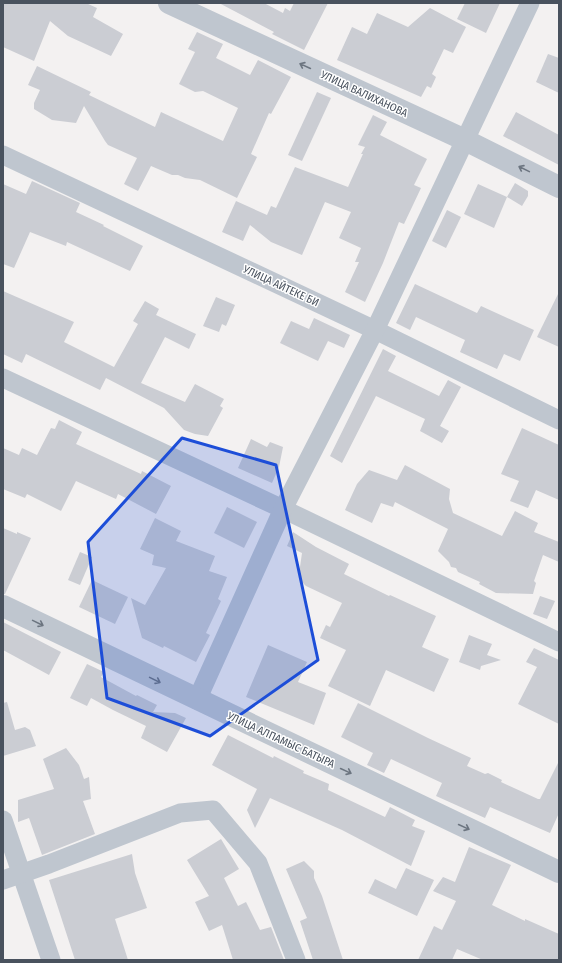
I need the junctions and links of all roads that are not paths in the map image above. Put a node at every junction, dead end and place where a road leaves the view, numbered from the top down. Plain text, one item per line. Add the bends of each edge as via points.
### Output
1 (169, 3) edge
2 (530, 3) edge
3 (465, 140) junction
4 (3, 155) edge
5 (559, 187) edge
6 (375, 330) junction
7 (3, 378) edge
8 (559, 420) edge
9 (283, 509) junction
10 (3, 606) edge
11 (559, 642) edge
12 (197, 700) junction
13 (3, 820) edge
14 (559, 872) edge
15 (22, 874) junction
16 (3, 880) edge
17 (51, 960) edge
18 (296, 960) edge

3 -> 1 street, УЛИЦА ВАЛИХАНОВА
2 - 3 street
5 -> 3 street, УЛИЦА ВАЛИХАНОВА
3 - 6 street
4 - 6 street, УЛИЦА АЙТЕКЕ БИ
6 - 8 street, УЛИЦА АЙТЕКЕ БИ
6 - 9 street
7 - 9 street
9 - 11 street
9 - 12 street
10 -> 12 street, УЛИЦА АЛПАМЫС БАТЫРА
12 -> 14 street, УЛИЦА АЛПАМЫС БАТЫРА
13 - 15 street
15 - 16 street
15 - 17 street
15 - 18 street via 180,813 213,810 258,863

